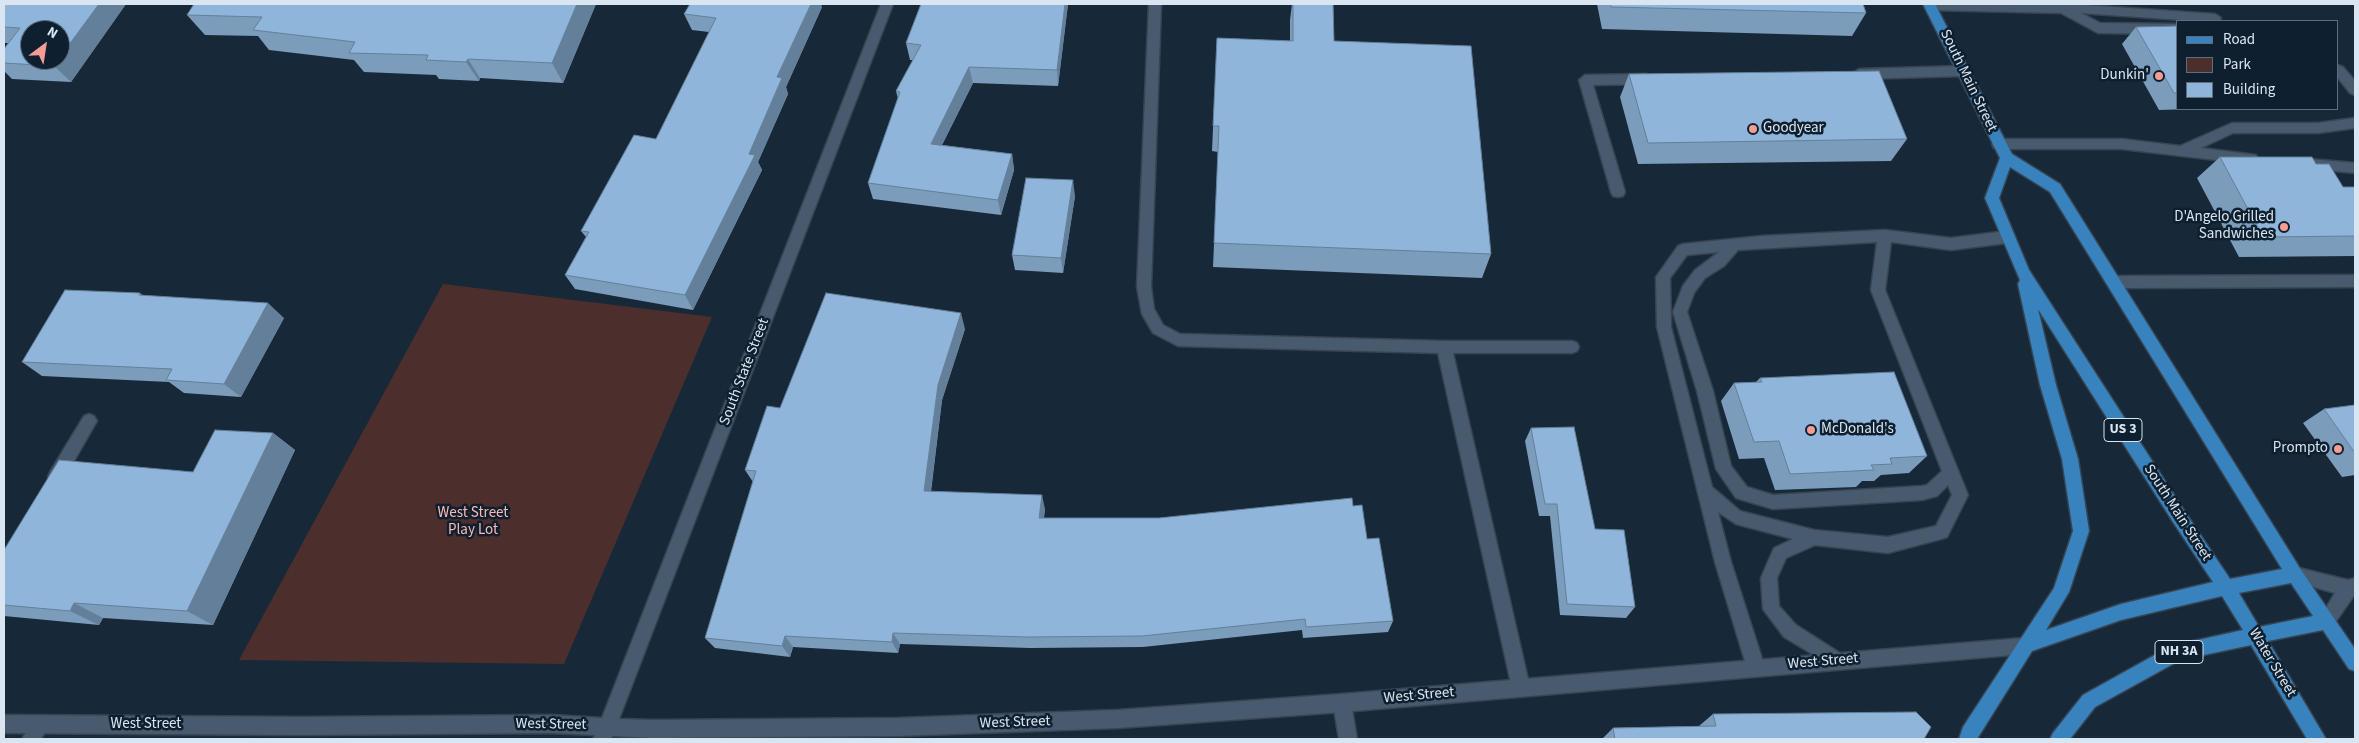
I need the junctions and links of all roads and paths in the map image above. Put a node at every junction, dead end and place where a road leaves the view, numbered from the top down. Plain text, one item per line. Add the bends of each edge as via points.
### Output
1 (887, 4) edge
2 (1156, 4) edge
3 (2199, 4) edge
4 (1930, 5) edge
5 (2061, 9) junction
6 (2176, 15) junction
7 (2215, 18) dead end
8 (2176, 30) edge
9 (1962, 71) junction
10 (2339, 71) edge
11 (1850, 74) edge
12 (1664, 78) edge
13 (2355, 90) edge
14 (2355, 123) edge
15 (1999, 144) junction
16 (2180, 152) junction
17 (2007, 158) junction
18 (2262, 160) edge
19 (2299, 163) edge
20 (2355, 168) edge
21 (1618, 192) dead end
22 (1885, 236) junction
23 (2007, 237) junction
24 (1734, 245) junction
25 (2023, 273) junction
26 (2355, 280) edge
27 (2115, 282) junction
28 (1444, 347) junction
29 (1572, 347) dead end
30 (89, 421) dead end
31 (1951, 473) junction
32 (49, 488) edge
33 (1705, 491) junction
34 (1814, 537) junction
35 (2294, 575) junction
36 (2226, 587) junction
37 (2351, 587) edge
38 (2326, 621) junction
39 (2255, 636) junction
40 (2024, 646) junction
41 (1837, 661) junction
42 (2355, 663) edge
43 (1756, 668) junction
44 (1521, 688) junction
45 (1342, 703) junction
46 (4, 724) edge
47 (36, 732) edge
48 (604, 733) edge
49 (1348, 739) edge
50 (1968, 739) edge
51 (2059, 739) edge
52 (2317, 739) edge

1 - 48 street, South State Street
2 - 28 street via 1144,287 1146,310 1158,329 1178,340
3 - 6 street
4 - 5 street
4 - 9 main road, South Main Street
5 - 6 street
5 - 8 street via 2098,28
6 - 7 street
9 - 11 street
9 - 15 main road, South Main Street
10 - 13 street
12 - 21 street via 1585,80
14 - 16 street via 2318,128 2232,128
15 - 16 street via 2122,144
15 - 17 main road, South Main Street
16 - 18 street
17 - 23 main road, South Main Street / US 3 via 1992,198
17 - 27 main road, South Main Street via 2055,188
19 - 20 street
22 - 23 street via 1951,244
22 - 24 street
22 - 31 street via 1878,290
23 - 25 main road, South Main Street / US 3
24 - 31 street via 1719,262 1700,274 1688,290 1680,312 1705,390 1724,469 1742,493 1773,502 1922,493 1931,490
24 - 33 street via 1684,250 1663,277 1664,328
25 - 36 main road, South Main Street / US 3
25 - 40 main road via 2048,385 2070,459 2081,531 2060,592
26 - 27 street
27 - 35 main road, South Main Street
28 - 29 street
28 - 44 street
30 - 32 street
31 - 34 street via 1960,495 1940,532 1888,545
33 - 34 street via 1736,517
33 - 43 street
34 - 41 street via 1780,553 1770,578 1771,609 1790,631
35 - 36 main road
35 - 37 street
35 - 38 main road
36 - 39 main road, Water Street / US 3
36 - 40 main road via 2121,612
37 - 38 street
38 - 39 main road, NH 3A
38 - 42 main road
39 - 51 main road, NH 3A via 2177,652 2088,701
39 - 52 main road, Water Street / US 3
40 - 41 street, West Street
40 - 50 main road
41 - 43 street, West Street
43 - 44 street, West Street
44 - 45 street, West Street
45 - 48 street, West Street via 1118,719
45 - 49 street
46 - 47 street, West Street
47 - 48 street, West Street via 551,724

